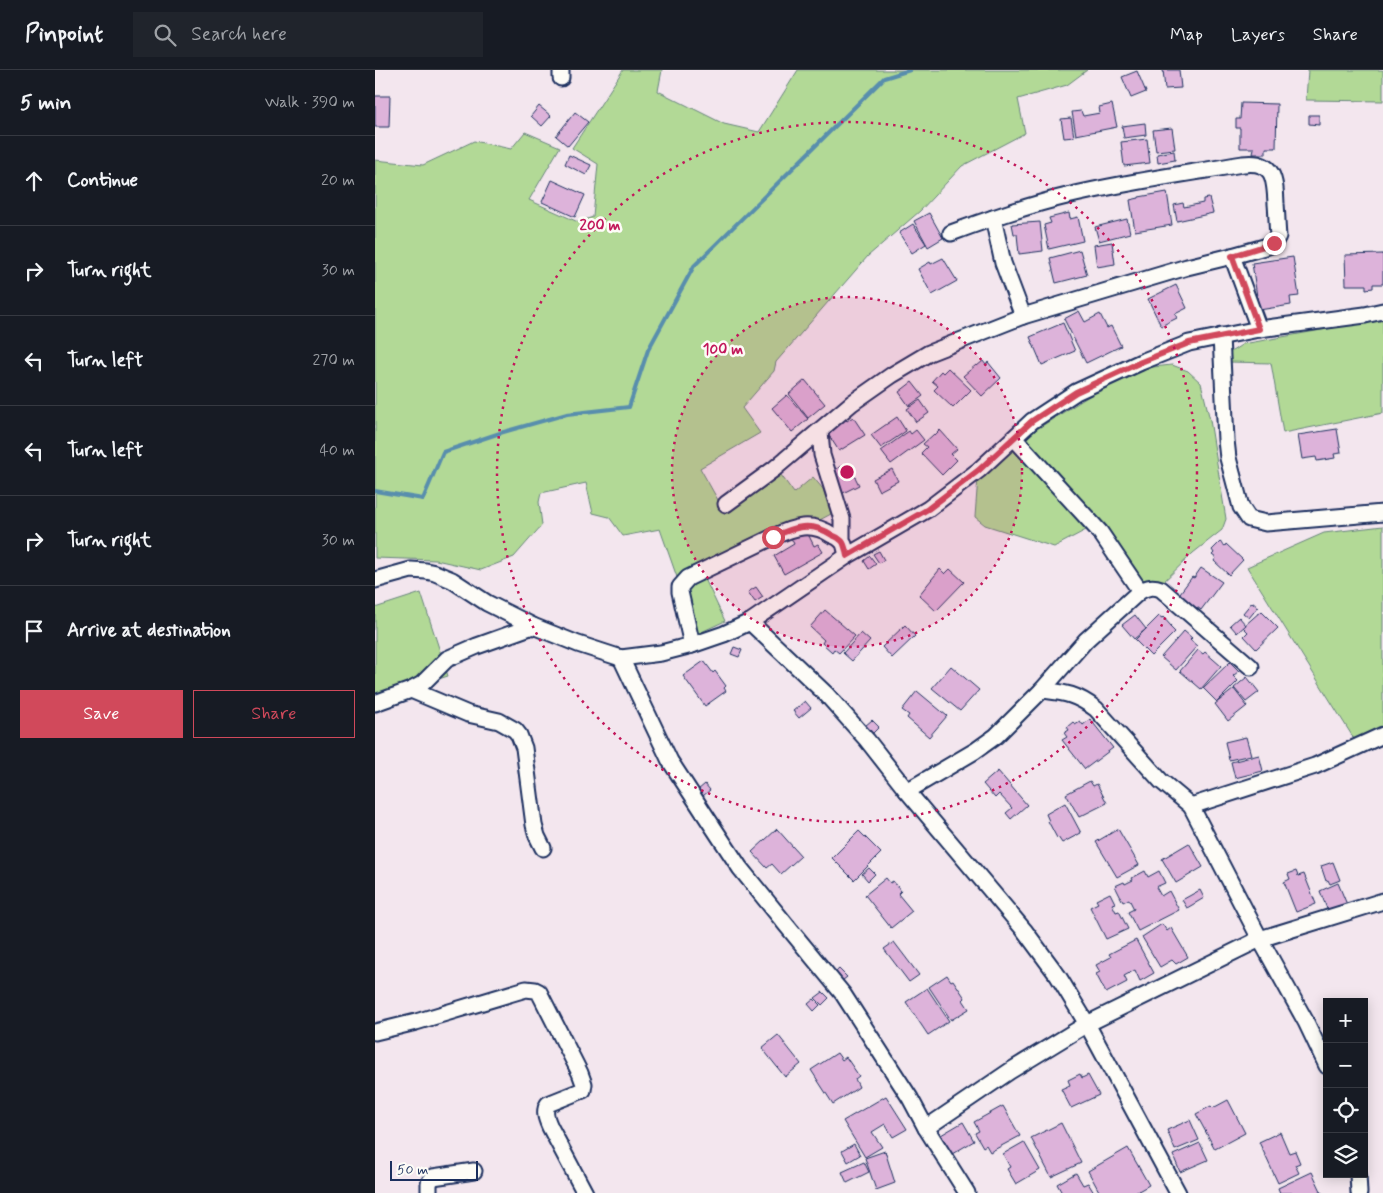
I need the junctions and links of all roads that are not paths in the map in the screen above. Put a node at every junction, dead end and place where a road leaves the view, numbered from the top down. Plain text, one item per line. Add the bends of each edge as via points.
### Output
1 (993, 218) junction
2 (951, 233) dead end
3 (1232, 256) junction
4 (1383, 311) edge
5 (1023, 316) junction
6 (1259, 329) junction
7 (1221, 336) junction
8 (820, 431) junction
9 (1014, 438) junction
10 (727, 504) dead end
11 (1383, 513) edge
12 (842, 541) junction
13 (847, 556) junction
14 (375, 580) edge
15 (1140, 591) junction
16 (750, 622) junction
17 (533, 626) junction
18 (692, 646) junction
19 (621, 658) junction
20 (1251, 667) dead end
21 (411, 690) junction
22 (1042, 690) junction
23 (375, 703) edge
24 (1383, 735) edge
25 (907, 791) junction
26 (1191, 806) junction
27 (543, 848) dead end
28 (1383, 901) edge
29 (1260, 940) junction
30 (1087, 1024) junction
31 (375, 1032) edge
32 (1323, 1058) edge
33 (926, 1128) junction
34 (474, 1171) dead end
35 (1358, 1178) edge
36 (429, 1193) edge
37 (585, 1193) edge
38 (967, 1193) edge
39 (1178, 1193) edge
40 (1359, 1193) edge

1 - 2 street
1 - 3 street via 1066,196 1173,175 1253,163 1264,166 1275,183 1278,236 1268,246
1 - 5 street via 1003,263
3 - 5 street via 1187,266
3 - 6 street
4 - 6 street
5 - 8 street via 929,353 852,403
6 - 7 street
7 - 9 street via 1161,353 1076,392 1032,421
7 - 11 street via 1228,458 1241,506 1249,519 1266,522
8 - 10 street
8 - 12 street via 822,455 841,519
9 - 13 street via 928,509
9 - 15 street via 1100,532
12 - 13 street
12 - 18 street via 814,526 800,527 688,578 680,592
13 - 16 street
14 - 17 street via 411,570 435,573
15 - 20 street via 1151,587 1161,589
15 - 22 street via 1086,640
16 - 18 street
16 - 25 street via 827,695
17 - 19 street
17 - 21 street via 447,659
18 - 19 street
19 - 33 street via 670,761 740,868 843,994
21 - 23 street
21 - 27 street via 468,714 499,721 519,735 524,748 534,825
22 - 25 street via 996,736
22 - 26 street via 1067,693 1096,709 1161,781
24 - 26 street via 1315,766
25 - 30 street via 1024,930 1058,976
26 - 29 street
28 - 29 street
29 - 30 street
29 - 32 street
30 - 33 street
30 - 39 street
31 - 37 street via 526,989 539,992 584,1084 583,1090 548,1104 546,1119
33 - 38 street
34 - 36 street via 433,1177
35 - 40 street

